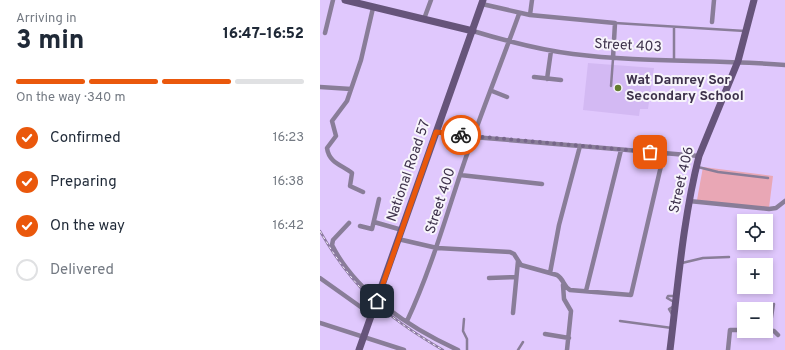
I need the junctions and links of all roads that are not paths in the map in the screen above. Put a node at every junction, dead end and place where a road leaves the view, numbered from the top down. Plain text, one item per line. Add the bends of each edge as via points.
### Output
1 (332, 0) edge
2 (344, 0) edge
3 (431, 0) edge
4 (532, 0) edge
5 (714, 0) edge
6 (754, 0) edge
7 (483, 2) edge
8 (373, 8) junction
9 (519, 14) junction
10 (530, 15) junction
11 (424, 19) junction
12 (712, 22) dead end
13 (615, 23) junction
14 (674, 27) junction
15 (473, 31) junction
16 (746, 32) junction
17 (325, 33) dead end
18 (509, 42) junction
19 (551, 51) junction
20 (613, 58) junction
21 (674, 60) junction
22 (738, 61) junction
23 (785, 65) edge
24 (534, 77) dead end
25 (547, 79) junction
26 (561, 80) dead end
27 (611, 86) dead end
28 (320, 87) edge
29 (351, 89) junction
30 (492, 91) junction
31 (507, 97) dead end
32 (436, 132) junction
33 (473, 137) junction
34 (580, 146) junction
35 (621, 150) junction
36 (664, 153) junction
37 (699, 156) junction
38 (696, 167) junction
39 (460, 175) junction
40 (768, 178) dead end
41 (542, 184) dead end
42 (363, 192) dead end
43 (379, 198) dead end
44 (689, 201) junction
45 (785, 201) edge
46 (374, 222) junction
47 (349, 223) dead end
48 (360, 226) dead end
49 (402, 230) junction
50 (398, 239) junction
51 (437, 248) junction
52 (729, 257) dead end
53 (518, 261) junction
54 (681, 263) junction
55 (550, 273) junction
56 (516, 277) junction
57 (320, 278) edge
58 (489, 278) dead end
59 (563, 285) junction
60 (586, 291) junction
61 (377, 301) junction
62 (774, 304) dead end
63 (773, 308) edge
64 (513, 313) dead end
65 (372, 315) junction
66 (464, 320) dead end
67 (407, 321) junction
68 (620, 321) dead end
69 (320, 323) edge
70 (673, 328) junction
71 (737, 330) edge
72 (773, 332) edge
73 (545, 334) dead end
74 (778, 335) dead end
75 (364, 336) junction
76 (569, 338) junction
77 (523, 342) dead end
78 (401, 349) edge
79 (359, 350) edge
80 (458, 350) edge
81 (467, 350) edge
82 (518, 350) edge
83 (568, 350) edge
84 (670, 350) edge
85 (728, 350) edge

1 - 17 street
2 - 8 street
3 - 11 street
4 - 10 street
5 - 12 street
6 - 16 street, Street 406
7 - 9 street
7 - 15 street, National Road 57
8 - 11 street
8 - 29 street via 361,60
9 - 10 street
9 - 18 street, Street 400
10 - 13 street
11 - 15 street
13 - 14 lane
13 - 20 street
14 - 16 lane
14 - 21 lane
15 - 18 street, Street 403
15 - 32 street, National Road 57
16 - 22 street, Street 406
18 - 19 street, Street 403
18 - 30 street, Street 400
19 - 20 street, Street 403
19 - 25 street
20 - 21 street, Street 403
20 - 27 lane
21 - 22 street, Street 403
22 - 23 street, Street 403
22 - 37 street, Street 406
24 - 25 street
25 - 26 street
28 - 29 street
29 - 42 street via 344,106 332,122 336,136 328,145 327,151 335,163 352,173 350,186
30 - 31 street
30 - 33 street, Street 400
32 - 33 street
32 - 49 street, National Road 57
33 - 34 street
33 - 39 street, Street 400
34 - 35 street
34 - 55 street via 559,224
35 - 36 street
35 - 60 street
36 - 37 street
36 - 60 street via 632,294
37 - 38 street, Street 406
38 - 40 lane
38 - 44 street, Street 406
39 - 41 street
39 - 51 street, Street 400
43 - 46 street
44 - 45 street via 769,209 776,208
44 - 54 street, Street 406
46 - 48 street via 372,229
46 - 49 street
47 - 61 street via 333,240 332,245 352,276
49 - 50 street, National Road 57
50 - 51 street
50 - 61 street, National Road 57
51 - 53 street via 510,252
51 - 67 street, Street 400
52 - 54 lane via 704,258
53 - 55 street via 521,265
53 - 56 street
54 - 70 street, Street 406
55 - 59 street via 562,278
56 - 58 street
56 - 64 street
57 - 65 street
59 - 60 street via 570,290
59 - 76 street via 564,299 571,310
61 - 65 street, National Road 57
61 - 67 street
62 - 63 lane
65 - 75 street, National Road 57
66 - 81 lane via 463,331 467,339
67 - 80 street
68 - 70 lane
69 - 75 street
70 - 84 street, Street 406
71 - 85 street via 730,330
72 - 74 street
73 - 76 street
75 - 78 street
75 - 79 street, National Road 57
76 - 83 street
77 - 82 lane

